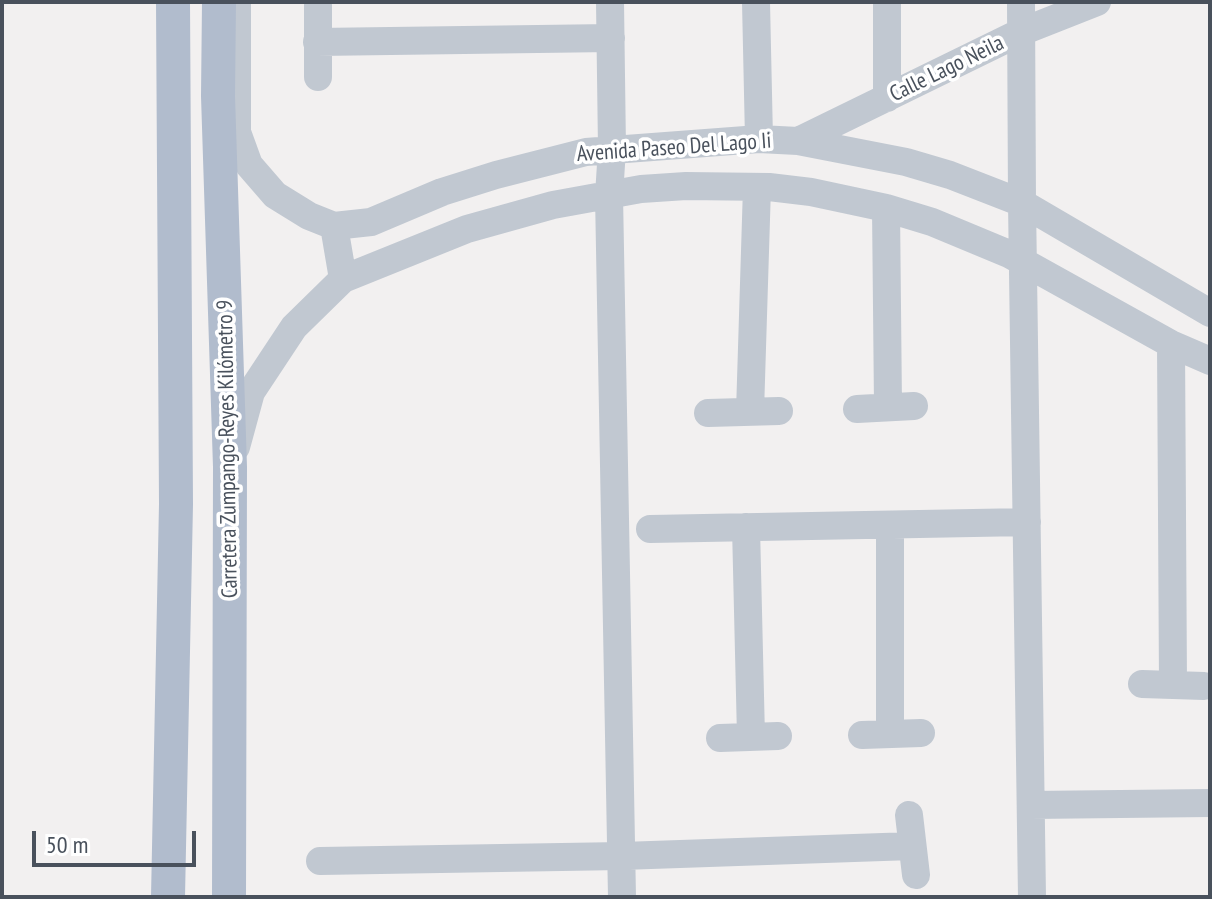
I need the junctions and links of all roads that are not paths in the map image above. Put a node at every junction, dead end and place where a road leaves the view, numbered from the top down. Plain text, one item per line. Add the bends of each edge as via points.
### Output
1 (173, 2) edge
2 (219, 2) edge
3 (237, 2) edge
4 (610, 2) edge
5 (756, 2) edge
6 (887, 2) edge
7 (1021, 2) edge
8 (1097, 2) edge
9 (318, 5) dead end
10 (1021, 32) junction
11 (611, 38) junction
12 (317, 42) junction
13 (173, 53) junction
14 (219, 53) junction
15 (318, 77) dead end
16 (887, 98) junction
17 (759, 139) junction
18 (798, 141) junction
19 (612, 149) junction
20 (757, 187) junction
21 (609, 195) junction
22 (1022, 203) junction
23 (886, 208) junction
24 (334, 226) junction
25 (1024, 262) junction
26 (343, 279) junction
27 (1210, 313) edge
28 (1171, 344) junction
29 (1210, 361) edge
30 (857, 409) dead end
31 (779, 411) dead end
32 (750, 412) junction
33 (708, 413) dead end
34 (230, 467) junction
35 (230, 502) junction
36 (176, 504) junction
37 (1027, 522) junction
38 (890, 525) junction
39 (746, 527) junction
40 (650, 529) dead end
41 (1142, 684) dead end
42 (1173, 685) junction
43 (1204, 686) dead end
44 (921, 733) dead end
45 (720, 738) dead end
46 (1210, 803) edge
47 (1031, 805) junction
48 (909, 815) dead end
49 (912, 846) junction
50 (622, 856) junction
51 (320, 861) dead end
52 (916, 875) dead end
53 (168, 897) edge
54 (229, 897) edge
55 (622, 897) edge
56 (1032, 897) edge

1 - 13 main road
2 - 14 main road, Carretera Zumpango-Reyes Kilómetro 9
3 - 24 street via 237,132 249,165 275,195
4 - 11 street
5 - 17 street
6 - 16 street
7 - 10 street
8 - 10 street, Calle Lago Neila
9 - 12 street
10 - 16 street, Calle Lago Neila
10 - 22 street
11 - 12 street
11 - 19 street
12 - 15 street
13 - 14 main road
13 - 36 main road
14 - 34 main road, Carretera Zumpango-Reyes Kilómetro 9
16 - 18 street, Calle Lago Neila
17 - 18 street, Avenida Paseo Del Lago Ii
17 - 19 street, Avenida Paseo Del Lago Ii
18 - 22 street, Avenida Paseo Del Lago Ii via 920,166
19 - 21 street
19 - 24 street, Avenida Paseo Del Lago Ii via 496,175 371,222
20 - 21 street, Avenida Paseo Del Lago Ii via 686,186
20 - 23 street, Avenida Paseo Del Lago Ii
20 - 32 street
21 - 26 street, Avenida Paseo Del Lago Ii via 467,229
21 - 50 street
22 - 25 street
22 - 27 street, Avenida Paseo Del Lago Ii
23 - 25 street, Avenida Paseo Del Lago Ii
23 - 30 street via 901,406
24 - 26 street
25 - 28 street, Avenida Paseo Del Lago Ii
25 - 37 street
26 - 34 street, Avenida Paseo Del Lago Ii via 294,327 251,392
28 - 29 street, Avenida Paseo Del Lago Ii
28 - 42 street
31 - 32 street
32 - 33 street
34 - 35 main road, Carretera Zumpango-Reyes Kilómetro 9
35 - 36 main road
35 - 54 main road, Carretera Zumpango-Reyes Kilómetro 9
36 - 53 main road
37 - 38 street
37 - 47 street
38 - 39 street
38 - 44 street via 876,734
39 - 40 street
39 - 45 street via 764,736
41 - 42 street
42 - 43 street
46 - 47 street
47 - 56 street
48 - 49 street
49 - 50 street
49 - 52 street
50 - 51 street
50 - 55 street

